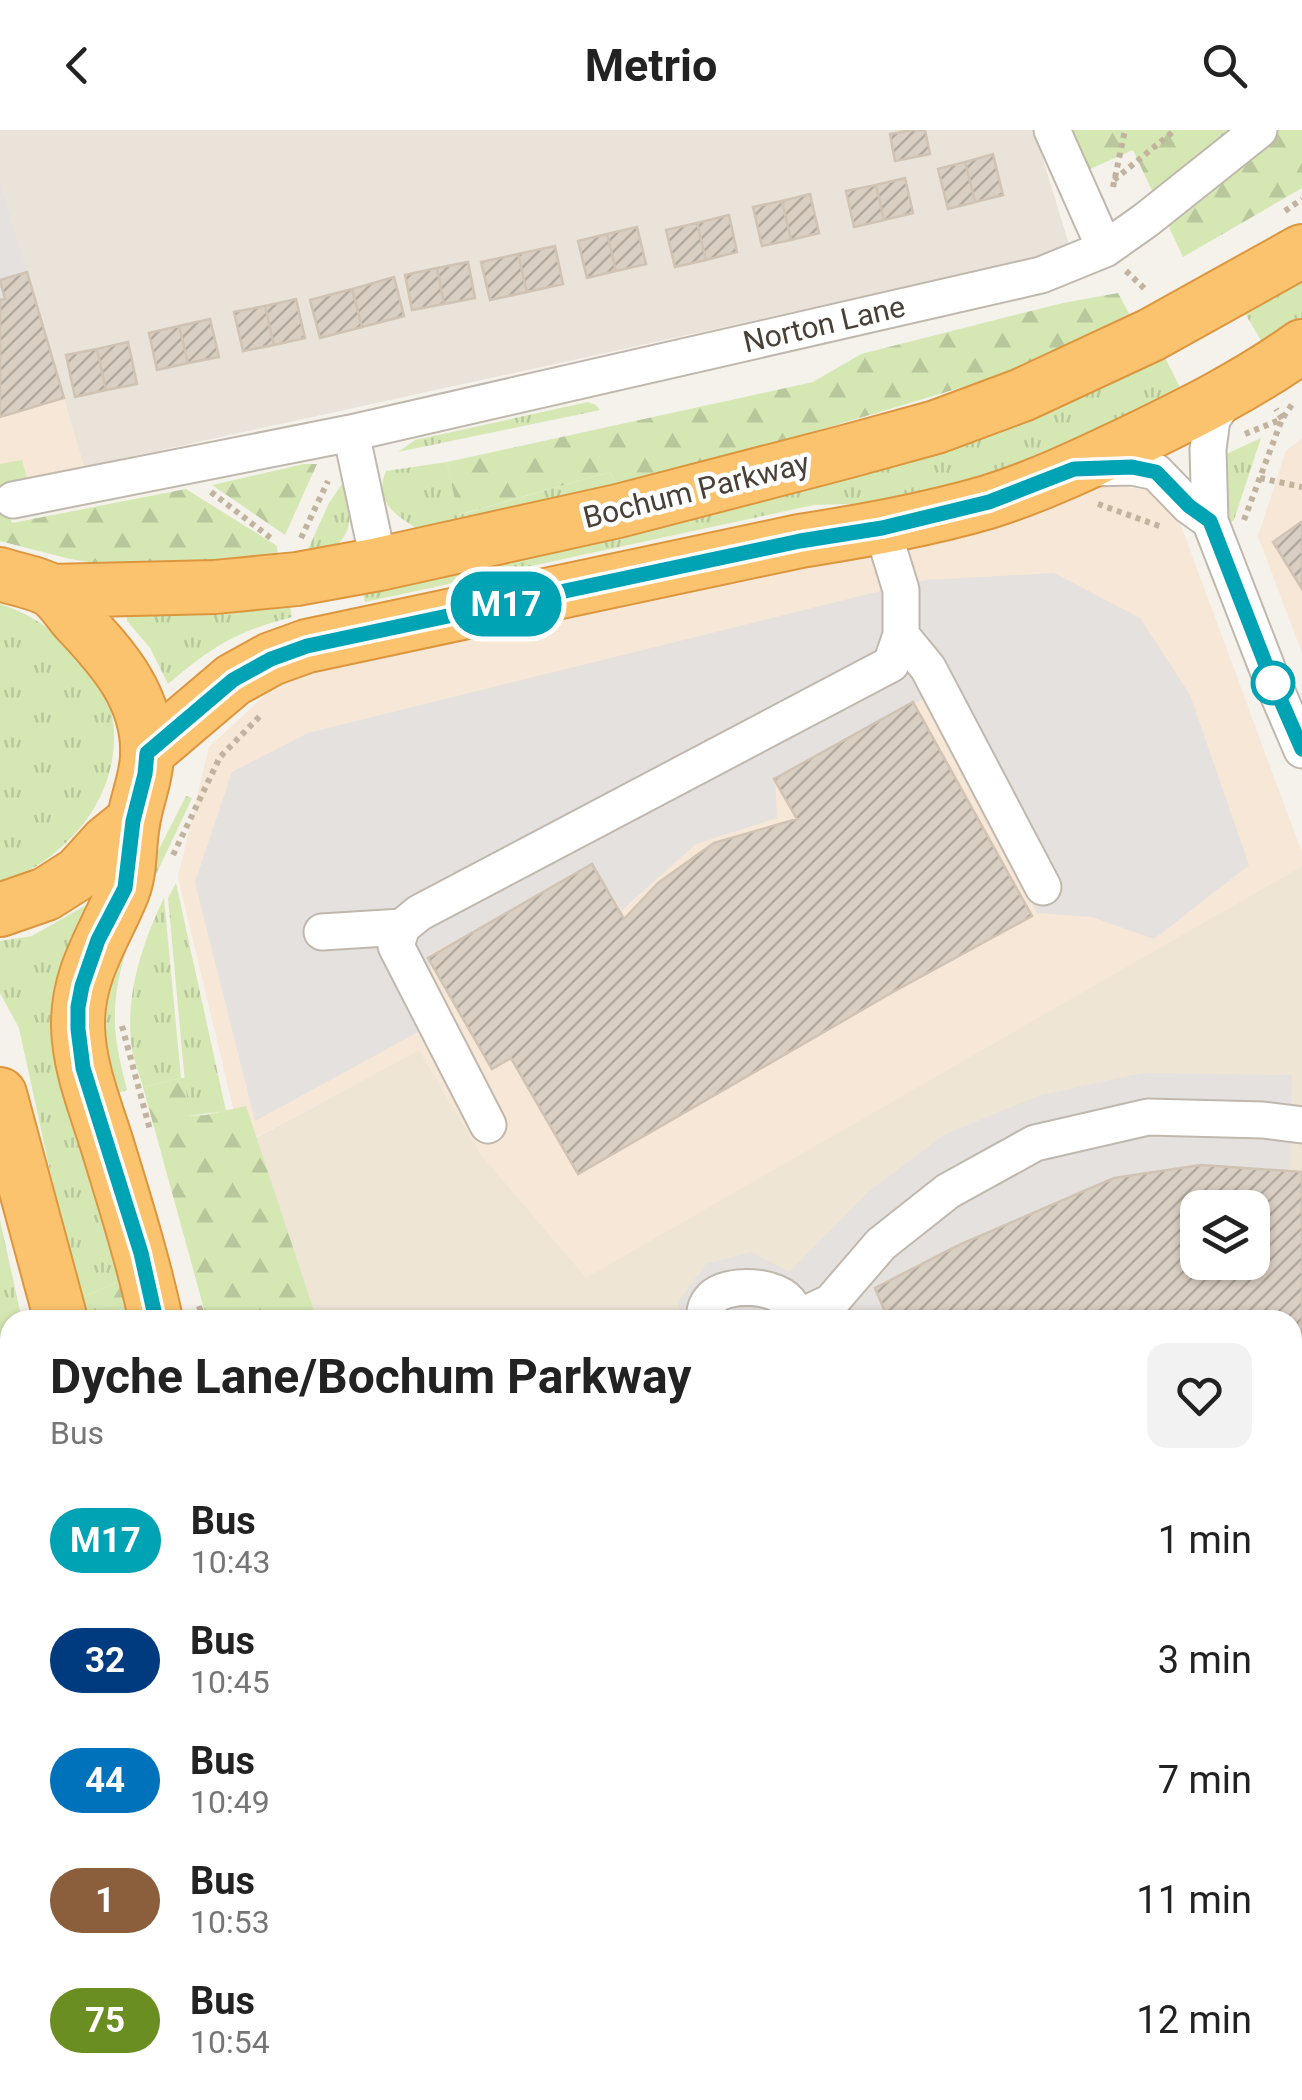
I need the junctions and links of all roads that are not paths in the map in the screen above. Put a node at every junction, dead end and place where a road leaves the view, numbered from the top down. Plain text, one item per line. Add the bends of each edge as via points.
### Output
1 (1052, 130) edge
2 (1259, 130) edge
3 (1105, 250) junction
4 (1302, 250) edge
5 (1302, 346) edge
6 (1234, 390) junction
7 (350, 433) junction
8 (1074, 469) junction
9 (13, 500) dead end
10 (1226, 524) junction
11 (882, 528) junction
12 (379, 564) junction
13 (0, 574) edge
14 (51, 591) junction
15 (901, 635) junction
16 (1302, 750) edge
17 (147, 753) junction
18 (133, 821) junction
19 (1043, 886) dead end
20 (0, 910) edge
21 (402, 927) junction
22 (322, 932) dead end
23 (0, 1094) edge
24 (488, 1125) dead end
25 (1302, 1125) edge
26 (177, 1309) edge
27 (58, 1310) edge
28 (705, 1310) edge
29 (792, 1310) edge
30 (814, 1310) edge

1 - 3 street
2 - 3 street, Norton Lane
3 - 7 street, Norton Lane via 1040,275
4 - 12 highway, Bochum Parkway via 1152,335 936,427 618,511
5 - 6 highway
6 - 8 highway
6 - 10 street via 1212,420 1208,449
7 - 9 street, Norton Lane
7 - 12 street
8 - 10 street via 1156,472 1189,506
8 - 11 highway via 989,502
10 - 16 street via 1271,678
11 - 15 street via 901,590
11 - 17 highway via 307,646 233,680
12 - 14 highway, Bochum Parkway via 215,587
13 - 14 highway
14 - 17 highway via 131,686
15 - 19 street via 928,668
15 - 21 street via 891,664
17 - 18 highway
18 - 20 highway via 78,873 46,894
18 - 26 highway via 125,888 82,986 78,1029 83,1068 141,1253
21 - 22 street
21 - 24 street via 396,946
23 - 27 highway
25 - 30 street via 1148,1117 1035,1144 948,1191 881,1244 831,1302
28 - 29 street via 722,1290 752,1287 782,1296

